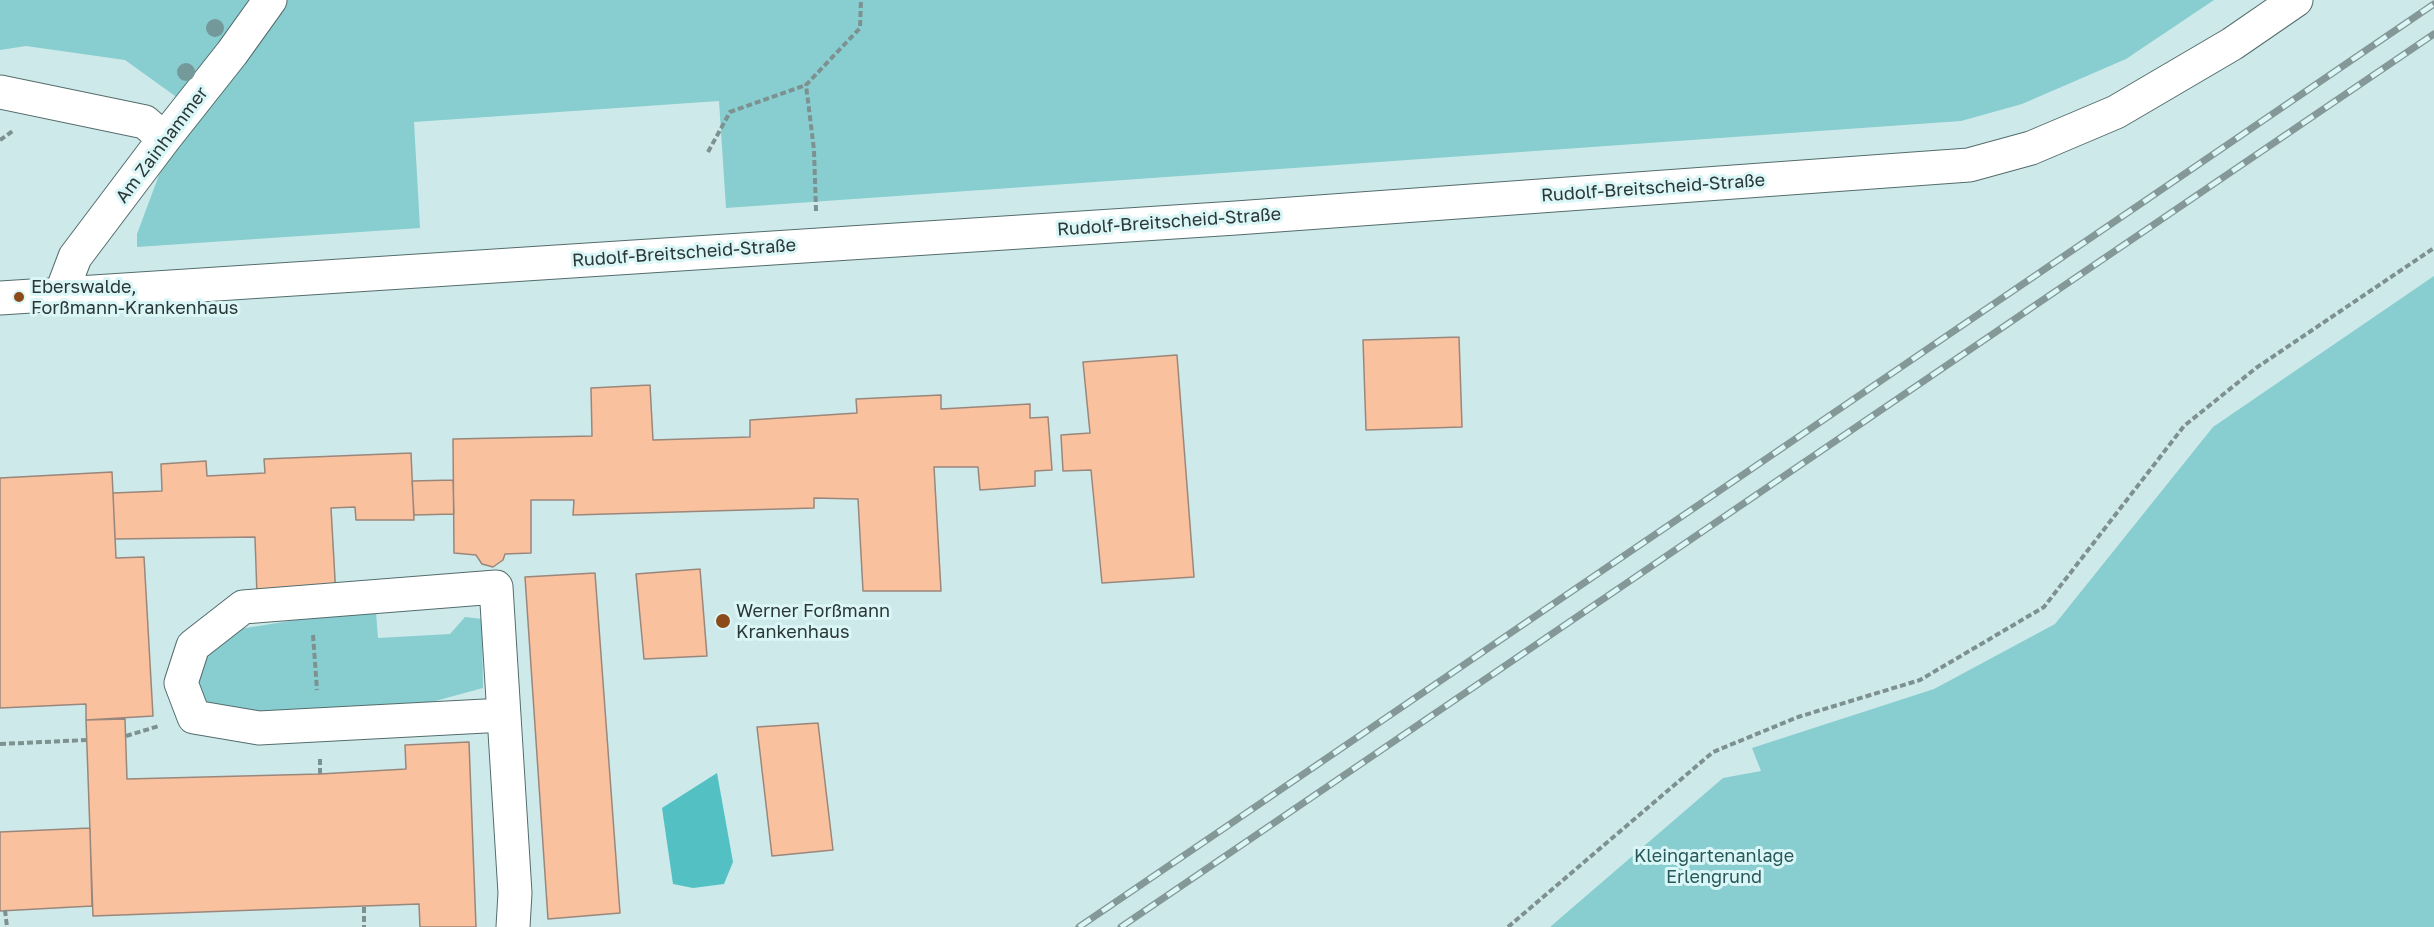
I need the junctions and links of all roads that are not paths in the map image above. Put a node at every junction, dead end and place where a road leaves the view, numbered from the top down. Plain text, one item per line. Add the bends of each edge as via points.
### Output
1 (270, 0) edge
2 (2296, 0) edge
3 (0, 93) edge
4 (164, 139) junction
5 (61, 294) junction
6 (0, 298) edge
7 (504, 715) junction
8 (513, 927) edge

1 - 4 street, Am Zainhammer
2 - 5 street, Rudolf-Breitscheid-Straße via 2232,44 2116,112 2031,148 1970,165 1236,218
3 - 4 street via 144,122
4 - 5 street, Am Zainhammer via 75,257
5 - 6 street, Rudolf-Breitscheid-Straße
7 - 7 street via 496,587 243,607 193,646 181,683 194,717 259,728
7 - 8 street via 515,893

